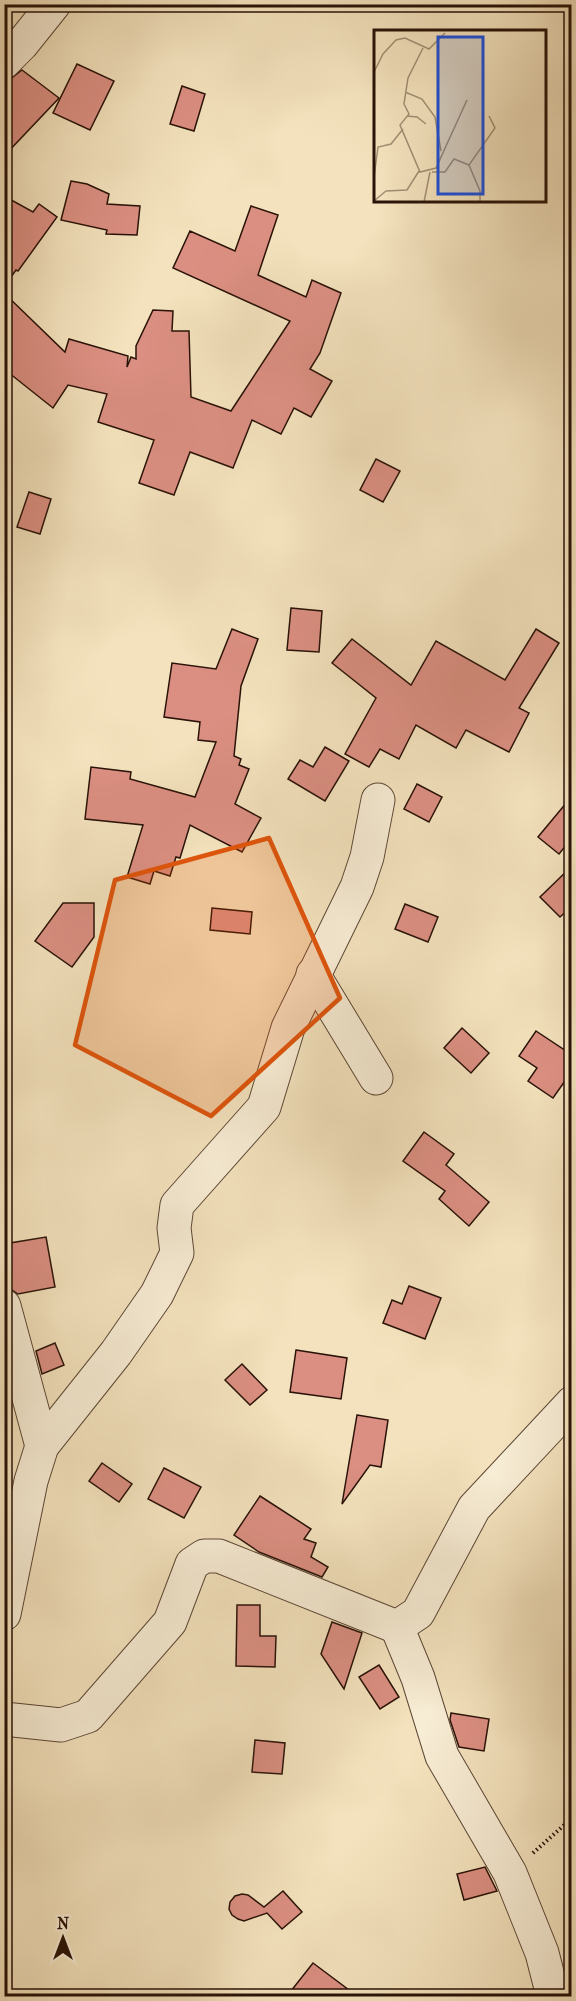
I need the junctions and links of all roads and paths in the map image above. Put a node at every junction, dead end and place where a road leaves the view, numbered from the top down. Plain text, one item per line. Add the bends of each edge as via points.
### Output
1 (54, 4) edge
2 (4, 62) edge
3 (378, 800) dead end
4 (313, 974) junction
5 (376, 1078) dead end
6 (4, 1306) edge
7 (572, 1403) edge
8 (42, 1446) junction
9 (4, 1614) edge
10 (397, 1627) junction
11 (4, 1719) edge
12 (572, 1818) edge
13 (510, 1873) junction
14 (553, 1996) edge

1 - 2 street
3 - 4 street via 357,887
4 - 5 street
4 - 8 street via 288,1028 264,1107 177,1205 177,1253 157,1294
6 - 8 street
7 - 10 street via 474,1508 418,1613
8 - 9 street via 31,1481
10 - 11 street via 219,1556 204,1556 192,1564 170,1622 88,1716 62,1725
10 - 13 street via 418,1678 442,1756
12 - 13 path
13 - 14 street via 543,1953

